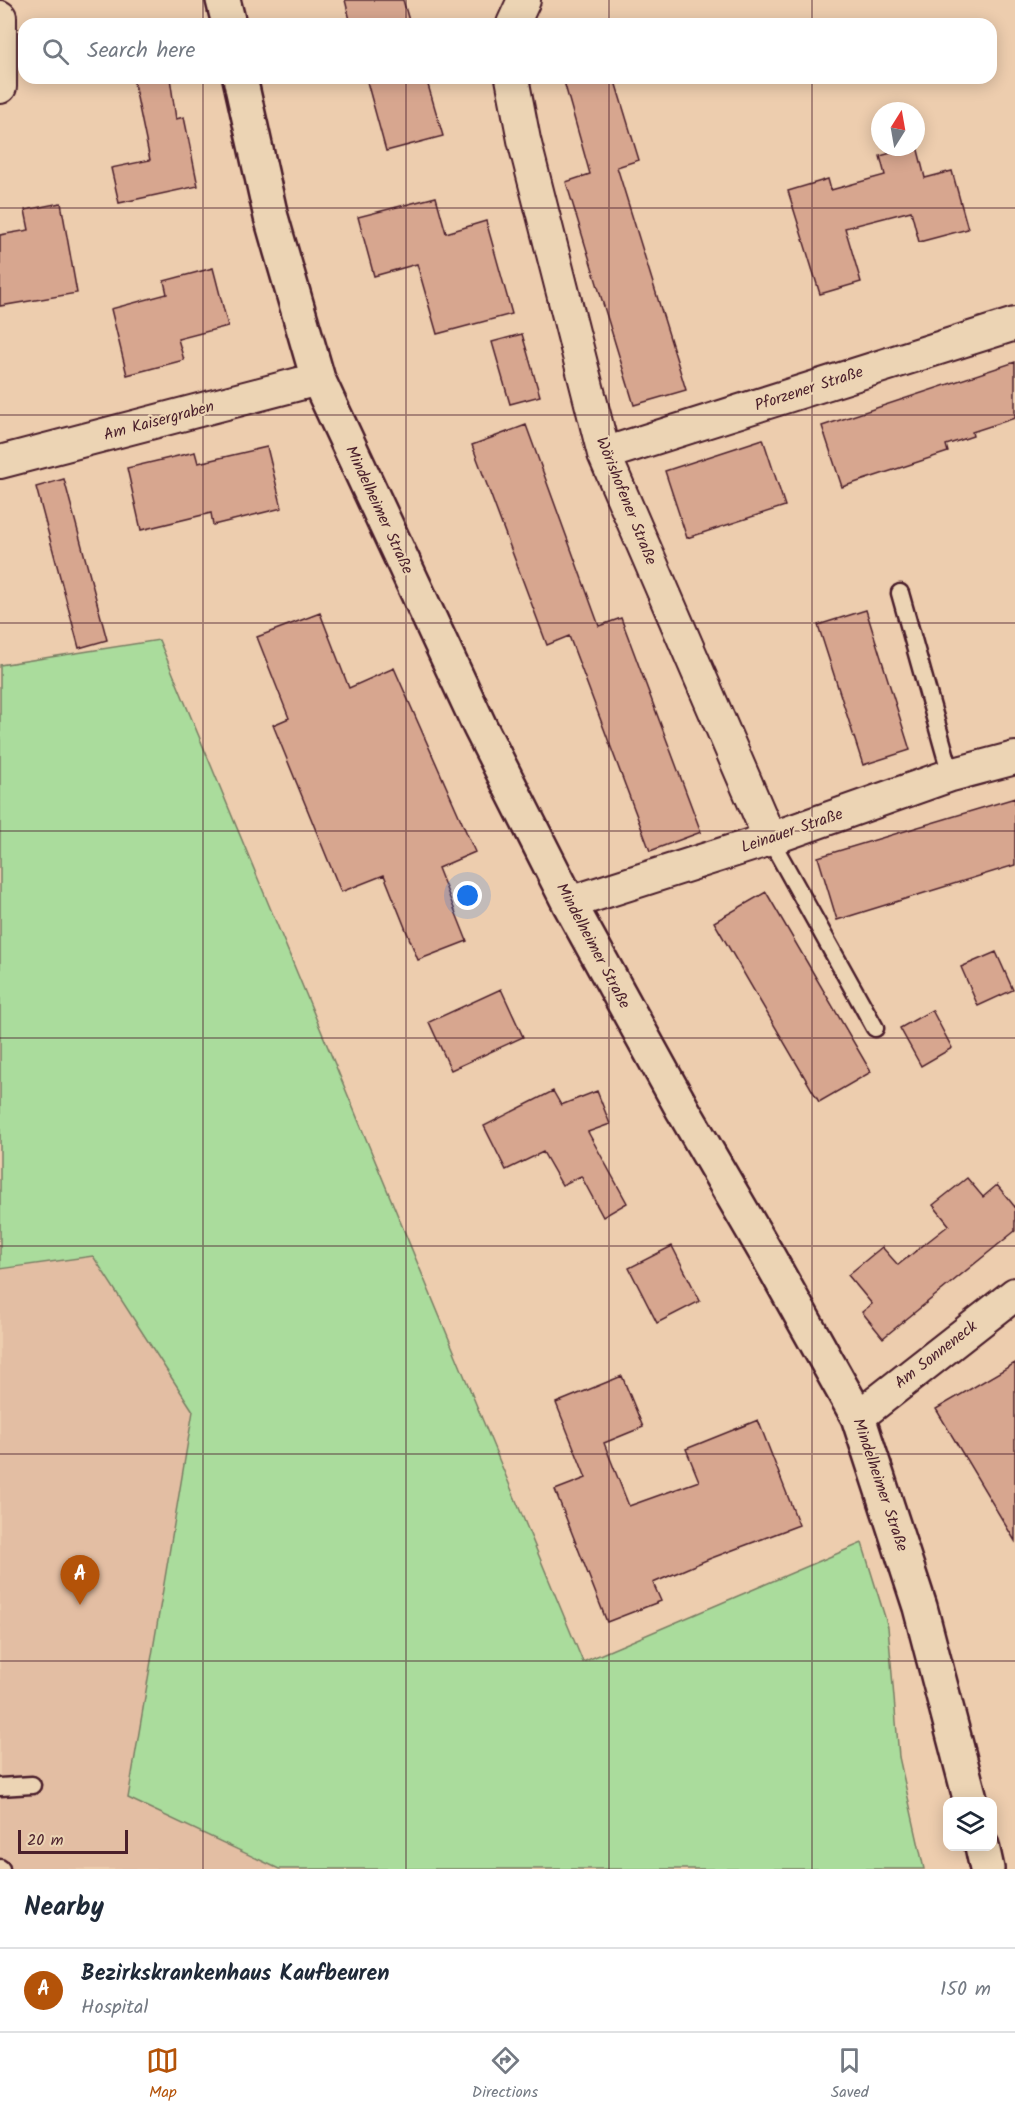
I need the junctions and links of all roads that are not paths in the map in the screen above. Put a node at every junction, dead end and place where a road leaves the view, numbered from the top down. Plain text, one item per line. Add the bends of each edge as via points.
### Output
1 (223, 0) edge
2 (524, 0) edge
3 (0, 17) edge
4 (228, 18) edge
5 (516, 18) edge
6 (241, 84) edge
7 (513, 84) edge
8 (0, 87) edge
9 (1015, 324) edge
10 (318, 379) junction
11 (604, 454) junction
12 (0, 462) edge
13 (900, 593) dead end
14 (1015, 758) edge
15 (951, 776) junction
16 (770, 839) junction
17 (569, 903) junction
18 (875, 1028) dead end
19 (1015, 1294) edge
20 (858, 1417) junction
21 (32, 1785) dead end
22 (0, 1786) edge
23 (969, 1797) edge
24 (983, 1851) edge
25 (987, 1869) edge

1 - 4 main road
2 - 5 street
3 - 8 street
6 - 10 main road, Mindelheimer Straße via 271,217
7 - 11 street, Wörishofener Straße
9 - 11 street, Pforzener Straße
10 - 12 street, Am Kaisergraben
10 - 17 main road, Mindelheimer Straße via 480,727
11 - 16 street, Wörishofener Straße
13 - 15 lane
14 - 15 street, Leinauer Straße
15 - 16 street, Leinauer Straße
16 - 17 street, Leinauer Straße
16 - 18 lane
17 - 20 main road, Mindelheimer Straße
19 - 20 street, Am Sonneneck
20 - 23 main road, Mindelheimer Straße via 920,1607
21 - 22 lane
24 - 25 main road

